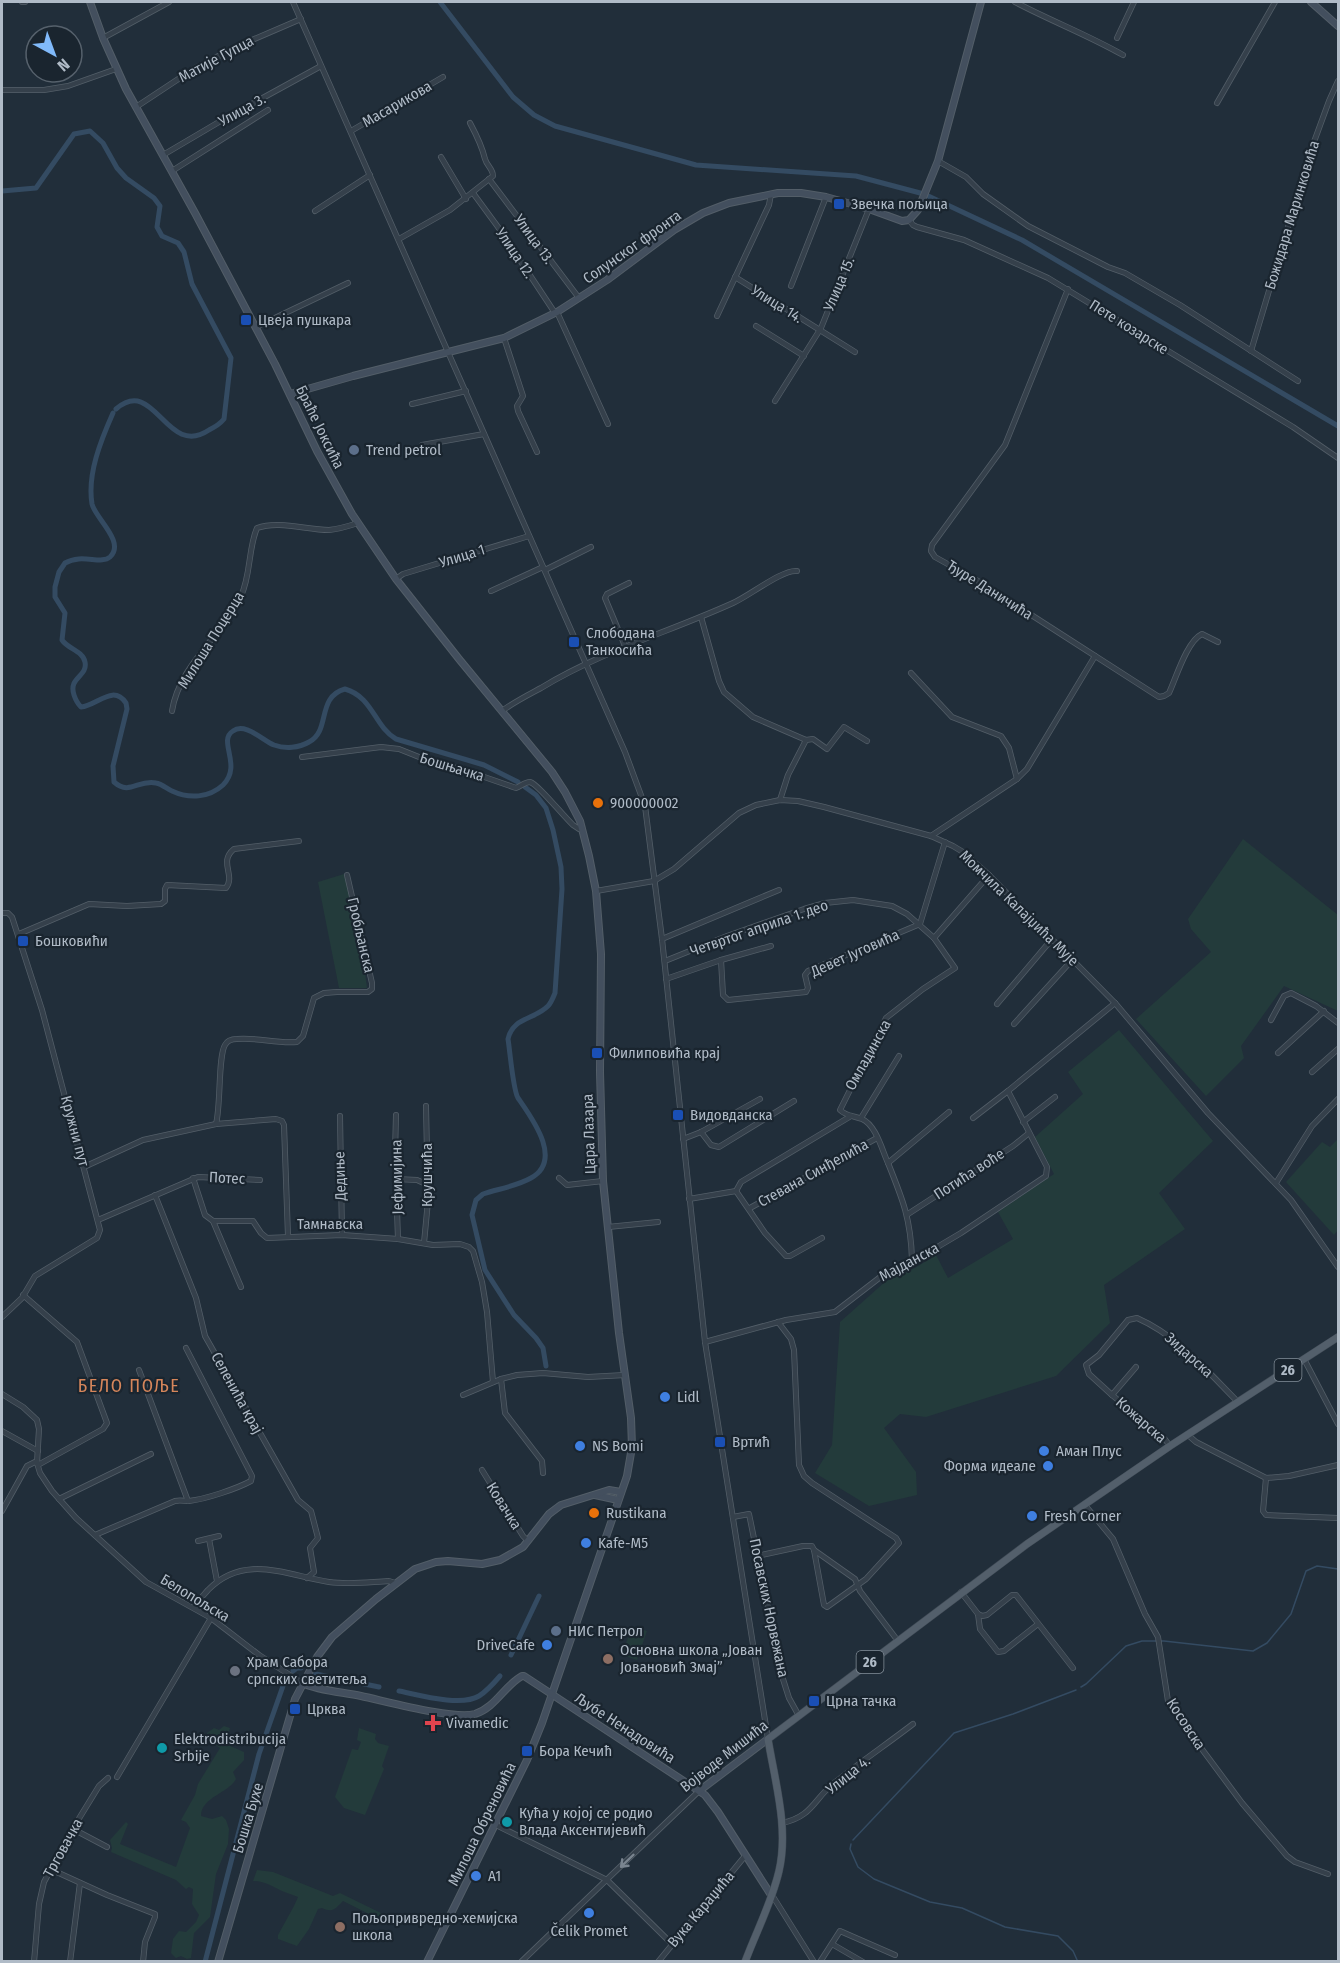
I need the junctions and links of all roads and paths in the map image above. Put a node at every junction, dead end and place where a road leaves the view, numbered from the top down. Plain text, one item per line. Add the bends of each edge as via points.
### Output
1 (90, 2) edge
2 (169, 2) edge
3 (293, 2) edge
4 (981, 2) edge
5 (1016, 2) edge
6 (1134, 2) edge
7 (1275, 2) edge
8 (1312, 2) edge
9 (301, 19) junction
10 (1338, 26) edge
11 (103, 38) junction
12 (1117, 38) dead end
13 (1123, 55) dead end
14 (321, 66) junction
15 (116, 69) junction
16 (443, 77) dead end
17 (1338, 81) edge
18 (2, 90) edge
19 (1217, 103) dead end
20 (135, 107) junction
21 (268, 110) dead end
22 (470, 123) dead end
23 (351, 131) junction
24 (163, 155) junction
25 (441, 157) dead end
26 (938, 161) junction
27 (172, 171) junction
28 (370, 175) junction
29 (489, 179) junction
30 (473, 193) junction
31 (771, 194) junction
32 (826, 197) junction
33 (466, 199) junction
34 (869, 209) junction
35 (315, 211) dead end
36 (909, 220) junction
37 (399, 239) junction
38 (735, 277) junction
39 (348, 283) dead end
40 (791, 286) dead end
41 (1068, 289) junction
42 (579, 298) junction
43 (556, 313) junction
44 (717, 316) dead end
45 (756, 326) dead end
46 (256, 327) junction
47 (820, 330) junction
48 (504, 338) junction
49 (449, 351) junction
50 (1251, 351) junction
51 (855, 352) dead end
52 (804, 356) junction
53 (1299, 381) dead end
54 (466, 391) junction
55 (290, 394) junction
56 (775, 402) dead end
57 (412, 404) dead end
58 (608, 424) dead end
59 (484, 434) junction
60 (422, 445) dead end
61 (537, 452) dead end
62 (1338, 458) edge
63 (358, 523) junction
64 (529, 536) junction
65 (591, 547) dead end
66 (544, 568) junction
67 (797, 571) dead end
68 (396, 579) junction
69 (629, 583) dead end
70 (491, 591) dead end
71 (701, 617) junction
72 (1218, 642) dead end
73 (625, 646) junction
74 (1095, 656) junction
75 (585, 663) junction
76 (911, 673) dead end
77 (172, 711) dead end
78 (502, 711) junction
79 (806, 740) junction
80 (867, 741) dead end
81 (302, 757) dead end
82 (1017, 778) junction
83 (780, 800) junction
84 (582, 828) junction
85 (932, 836) junction
86 (299, 841) dead end
87 (945, 842) junction
88 (347, 875) dead end
89 (989, 875) junction
90 (654, 881) junction
91 (779, 890) dead end
92 (596, 891) junction
93 (2, 913) edge
94 (920, 924) junction
95 (18, 934) junction
96 (933, 938) junction
97 (662, 939) junction
98 (1052, 939) junction
99 (771, 946) dead end
100 (1073, 959) junction
101 (721, 960) junction
102 (665, 961) junction
103 (666, 979) junction
104 (1115, 1003) junction
105 (997, 1004) dead end
106 (1324, 1011) junction
107 (1271, 1020) dead end
108 (1338, 1023) edge
109 (1014, 1024) dead end
110 (1338, 1049) edge
111 (1278, 1053) dead end
112 (900, 1056) dead end
113 (1312, 1072) dead end
114 (1008, 1091) junction
115 (1055, 1097) dead end
116 (760, 1099) dead end
117 (1338, 1099) edge
118 (794, 1101) dead end
119 (426, 1106) dead end
120 (949, 1112) dead end
121 (396, 1115) dead end
122 (340, 1116) dead end
123 (851, 1116) junction
124 (861, 1118) junction
125 (973, 1118) dead end
126 (1023, 1122) junction
127 (216, 1124) junction
128 (701, 1132) junction
129 (1029, 1133) junction
130 (877, 1138) junction
131 (683, 1139) junction
132 (888, 1163) junction
133 (84, 1167) junction
134 (193, 1178) junction
135 (559, 1178) dead end
136 (396, 1179) junction
137 (260, 1180) dead end
138 (603, 1181) junction
139 (1276, 1183) junction
140 (428, 1185) junction
141 (736, 1191) junction
142 (155, 1195) junction
143 (689, 1199) junction
144 (750, 1208) junction
145 (908, 1214) junction
146 (98, 1220) junction
147 (213, 1221) junction
148 (658, 1222) dead end
149 (608, 1227) junction
150 (342, 1235) junction
151 (288, 1236) junction
152 (822, 1238) dead end
153 (398, 1239) junction
154 (424, 1243) junction
155 (912, 1260) junction
156 (1338, 1267) edge
157 (241, 1287) dead end
158 (23, 1295) junction
159 (2, 1317) edge
160 (778, 1322) junction
161 (1337, 1340) edge
162 (705, 1341) junction
163 (186, 1348) dead end
164 (1304, 1359) junction
165 (1136, 1367) dead end
166 (139, 1370) dead end
167 (625, 1375) junction
168 (501, 1379) junction
169 (493, 1382) junction
170 (2, 1394) edge
171 (463, 1395) dead end
172 (1112, 1395) junction
173 (1238, 1402) junction
174 (1338, 1424) edge
175 (2, 1431) edge
176 (1188, 1435) junction
177 (1170, 1446) junction
178 (38, 1451) junction
179 (151, 1454) dead end
180 (37, 1463) junction
181 (1338, 1465) edge
182 (482, 1470) dead end
183 (543, 1473) dead end
184 (1266, 1478) junction
185 (621, 1492) junction
186 (594, 1495) junction
187 (59, 1499) junction
188 (618, 1500) junction
189 (188, 1501) junction
190 (1084, 1504) junction
191 (2, 1511) edge
192 (733, 1517) junction
193 (1338, 1518) edge
194 (94, 1535) junction
195 (219, 1536) dead end
196 (208, 1539) junction
197 (528, 1541) junction
198 (198, 1542) dead end
199 (814, 1550) junction
200 (757, 1556) junction
201 (308, 1578) junction
202 (217, 1581) junction
203 (395, 1583) junction
204 (858, 1584) junction
205 (961, 1592) junction
206 (194, 1608) junction
207 (978, 1614) junction
208 (211, 1618) junction
209 (1038, 1624) junction
210 (898, 1641) junction
211 (1073, 1668) dead end
212 (302, 1683) junction
213 (552, 1695) junction
214 (798, 1716) junction
215 (913, 1724) dead end
216 (768, 1739) junction
217 (117, 1776) dead end
218 (108, 1778) dead end
219 (699, 1791) junction
220 (782, 1823) junction
221 (494, 1824) junction
222 (73, 1829) junction
223 (107, 1847) dead end
224 (745, 1856) junction
225 (50, 1869) junction
226 (1328, 1875) dead end
227 (607, 1880) junction
228 (80, 1883) junction
229 (771, 1895) junction
230 (672, 1944) junction
231 (832, 1944) junction
232 (895, 1955) dead end
233 (34, 1962) edge
234 (70, 1962) edge
235 (143, 1962) edge
236 (218, 1962) edge
237 (427, 1962) edge
238 (521, 1962) edge
239 (658, 1962) edge
240 (745, 1962) edge
241 (813, 1962) edge
242 (820, 1962) edge
243 (863, 1962) edge

1 - 11 main road, Браће Јоксића
2 - 11 street
3 - 9 street
4 - 26 main road
5 - 13 street
6 - 12 street
7 - 19 street
8 - 10 main road
9 - 14 street
9 - 20 street, Матије Гупца via 195,68
11 - 15 main road, Браће Јоксића
14 - 23 street
14 - 24 street, Улица 3.
15 - 18 street via 68,86
15 - 20 main road, Браће Јоксића
16 - 23 street, Масарикова
17 - 50 street, Божидара Маринковића via 1311,150
20 - 24 main road, Браће Јоксића
21 - 27 street
22 - 29 street via 494,173
23 - 28 street
24 - 27 main road, Браће Јоксића
25 - 33 street
26 - 36 main road via 923,200
26 - 50 street via 966,177 1028,226 1125,273
27 - 46 main road, Браће Јоксића
28 - 35 street
28 - 37 street
29 - 30 street
29 - 42 street, Улица 13.
30 - 33 street
30 - 43 street, Улица 12.
31 - 32 main road, Солунског фронта
31 - 38 street, Улица 14.
31 - 42 main road, Солунског фронта via 703,213
32 - 34 main road, Солунског фронта
32 - 40 street
33 - 37 street
34 - 36 main road, Солунског фронта
34 - 47 street, Улица 15.
36 - 41 street, Пете козарске via 917,227 992,251
37 - 49 street
38 - 44 street, Улица 14.
38 - 47 street, Улица 14.
39 - 46 street
41 - 62 street, Пете козарске
41 - 74 street, Ђуре Даничића via 1005,445 931,551
42 - 43 main road, Солунског фронта
43 - 48 main road, Солунског фронта
43 - 58 street, Улица 12.
45 - 52 street
46 - 55 main road, Браће Јоксића
47 - 51 street, Улица 14.
47 - 52 street, Улица 15.
48 - 49 main road, Солунског фронта
48 - 61 street via 523,396 518,411
49 - 54 street
49 - 55 main road, Солунског фронта
50 - 53 street
52 - 56 street, Улица 15.
54 - 57 street
54 - 59 street
55 - 63 main road, Браће Јоксића
59 - 60 street
59 - 64 street
63 - 68 main road, Браће Јоксића
63 - 77 street, Милоша Поцерца via 330,530 256,528 241,596 194,662
64 - 66 street
64 - 68 street, Улица 1
65 - 66 street
66 - 70 street
66 - 75 street
67 - 71 street
68 - 78 main road, Браће Јоксића
69 - 73 street via 605,598
71 - 73 street
71 - 79 street via 724,692 753,717
72 - 74 street, Ђуре Даничића via 1202,634 1196,638 1169,693 1161,697
73 - 75 street
74 - 82 street via 1028,770
75 - 78 street
75 - 90 street via 642,795
76 - 82 street via 952,717 1001,736 1009,748
78 - 84 main road, Браће Јоксића via 552,772
79 - 80 street via 828,748 844,727
79 - 83 street
81 - 84 street, Бошњачка via 394,747 516,788 531,783 573,825
82 - 85 street
83 - 85 street, Момчила Калајџића Мује via 798,801
83 - 90 street, Момчила Калајџића Мује via 739,813
84 - 92 main road, Цара Лазара
85 - 87 street, Момчила Калајџића Мује
86 - 95 street via 234,849 227,860 230,881 226,888 167,885 161,904 89,904
87 - 89 street, Момчила Калајџића Мује
87 - 94 street
88 - 127 street, Гробљанска via 372,989 324,993 314,998 303,1036 297,1042 227,1042
89 - 96 street
89 - 98 street, Момчила Калајџића Мује
90 - 92 street, Момчила Калајџића Мује
90 - 97 street
91 - 97 street
92 - 138 main road, Цара Лазара via 601,954
93 - 95 street, Кружни пут via 11,915
94 - 96 street, Омладинска
94 - 101 street, Девет Југовића via 808,971 808,990 804,993 728,1000 723,994
94 - 102 street, Четвртог априла 1. део via 892,906 843,900 754,926
95 - 133 street, Кружни пут
96 - 123 street, Омладинска via 956,968 885,1020 840,1109
97 - 102 street
98 - 100 street, Момчила Калајџића Мује
98 - 105 street
99 - 101 street
100 - 104 street, Момчила Калајџића Мује
100 - 109 street
101 - 103 street
102 - 103 street
103 - 131 street
104 - 114 street
104 - 139 street, Момчила Калајџића Мује via 1208,1113
106 - 107 street via 1291,993 1284,996
106 - 108 street
106 - 111 street
110 - 113 street
112 - 124 street, Омладинска
114 - 125 street
114 - 126 street, Мајданска
115 - 126 street
116 - 128 street
117 - 139 street via 1312,1126
118 - 128 street via 719,1148 711,1145
119 - 140 street, Крушчића
120 - 132 street, Стевана Синђелића
121 - 136 street, Јефимијина
122 - 150 street, Дедиње
123 - 124 street
123 - 141 street via 741,1182
124 - 130 street
126 - 129 street, Мајданска
127 - 133 street via 143,1140
127 - 151 street via 282,1121
128 - 131 street
129 - 145 street, Потића воће
129 - 155 street, Мајданска via 1047,1167 1046,1176 961,1233
130 - 132 street, Стевана Синђелића
130 - 144 street, Стевана Синђелића
131 - 143 street
132 - 145 street
133 - 146 street, Кружни пут
134 - 137 street, Потес
134 - 142 street
134 - 147 street via 206,1215
135 - 138 street via 567,1185
136 - 140 street
136 - 153 street, Јефимијина
138 - 149 main road, Цара Лазара
139 - 156 street, Момчила Калајџића Мује
140 - 154 street, Крушчића
141 - 143 street
141 - 144 street, Стевана Синђелића
142 - 146 street
142 - 201 street, Селенића крај via 195,1296 205,1336 298,1500 313,1515 318,1538 310,1549 314,1572
143 - 162 street
144 - 152 street, Стевана Синђелића via 786,1256
145 - 155 street
146 - 158 street via 97,1238 35,1276
147 - 151 street, Тамнавска via 250,1220 263,1236
147 - 157 street
148 - 149 street
149 - 167 main road, Цара Лазара
150 - 151 street, Тамнавска
150 - 153 street, Тамнавска
153 - 154 street, Тамнавска
154 - 169 street, Тамнавска via 460,1244 473,1251 487,1312
155 - 160 street, Мајданска via 883,1275 835,1312
158 - 159 street
158 - 180 street via 77,1342 107,1423 103,1429
160 - 162 street, Мајданска
160 - 204 street via 794,1350 802,1472 812,1483 898,1540 897,1546
161 - 164 main road, 26
162 - 192 street
163 - 189 street via 252,1476 251,1481 218,1494
164 - 173 main road, 26
164 - 174 street
165 - 172 street, Кожарска
166 - 189 street
167 - 168 street via 529,1373
167 - 185 main road, Цара Лазара via 632,1447
168 - 169 street
168 - 183 street via 505,1413 542,1461
169 - 171 street
170 - 178 street via 37,1420
172 - 173 street, Зидарска via 1089,1374 1086,1365 1134,1318 1171,1336
172 - 177 street, Кожарска
173 - 176 main road, Војводе Мишића / 26
175 - 178 street
176 - 177 main road, Војводе Мишића / 26
176 - 184 street
177 - 190 main road, Војводе Мишића / 26
178 - 180 street
179 - 187 street
180 - 187 street, Белопољска
180 - 191 street via 27,1466
181 - 184 street
182 - 197 street, Ковачка
184 - 193 street via 1266,1515
185 - 186 main road
185 - 188 main road, Цара Лазара
186 - 188 main road
186 - 197 main road via 555,1509
187 - 194 street, Белопољска
188 - 213 main road, Цара Лазара
189 - 194 street via 175,1501
190 - 205 main road, Војводе Мишића / 26
190 - 226 street, Косовска via 1113,1539 1158,1637 1168,1701 1242,1803 1287,1856
192 - 200 street, Посавских Норвежана via 749,1514
192 - 216 street
194 - 206 street, Белопољска via 146,1582
195 - 196 street
196 - 198 street
196 - 202 street
197 - 203 main road via 500,1560 482,1564 436,1562 415,1569
199 - 200 street via 808,1545
199 - 204 street via 852,1575
199 - 204 street via 825,1606
200 - 214 street, Посавских Норвежана via 782,1676
201 - 202 street via 251,1568
201 - 203 street via 349,1584
202 - 206 street
203 - 212 main road, Бошка Бухе via 332,1637
204 - 210 street
205 - 207 street
205 - 210 main road, Војводе Мишића / 26
206 - 208 street, Белопољска
207 - 209 street via 987,1615 1016,1595
207 - 209 street via 980,1629 998,1652
208 - 212 street, Белопољска
208 - 217 street
209 - 211 street
210 - 214 main road, Војводе Мишића / 26
212 - 213 main road, Белопољска via 466,1715 488,1707 522,1676
212 - 236 main road, Бошка Бухе
213 - 219 main road, Љубе Ненадовића
213 - 221 main road, Милоша Обреновића
214 - 216 main road, Војводе Мишића / 26
215 - 220 street, Улица 4. via 832,1785 808,1811
216 - 219 main road, Војводе Мишића
216 - 220 main road
218 - 222 street, Трговачка
219 - 224 main road, Љубе Ненадовића via 718,1812
219 -> 227 street, Војводе Мишића
220 - 229 main road via 781,1862
221 - 227 street
221 - 237 main road, Милоша Обреновића
222 - 223 street
222 - 225 street, Трговачка
224 - 229 main road, Љубе Ненадовића
224 - 230 street, Вука Караџића
225 - 228 street
225 - 233 street, Трговачка via 39,1904
227 - 230 street
227 - 238 street, Војводе Мишића
228 - 234 street
228 - 235 street via 155,1914
229 - 240 main road
229 - 241 street
230 - 239 street, Вука Караџића
231 - 232 street via 842,1931
231 - 242 street
231 - 243 street

